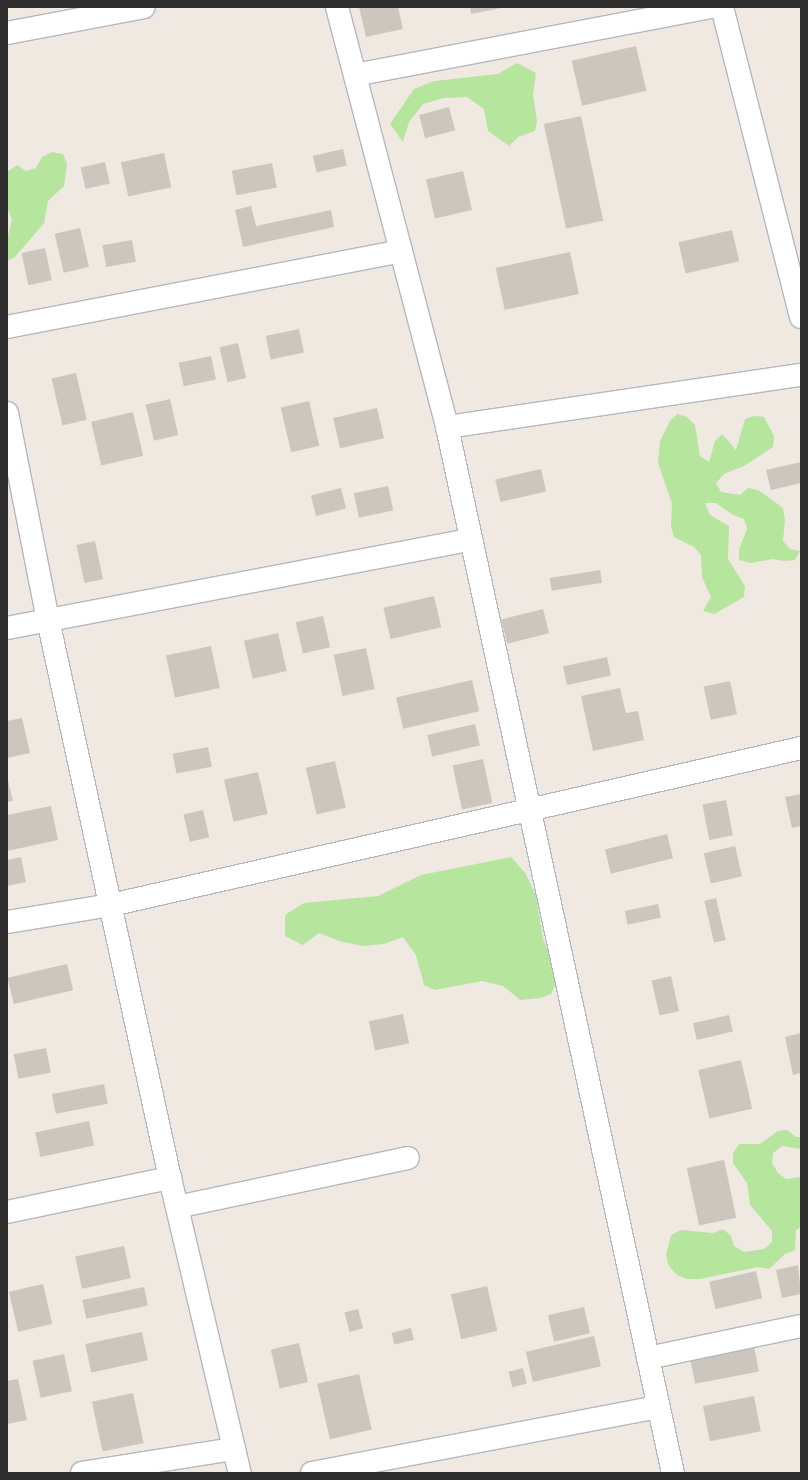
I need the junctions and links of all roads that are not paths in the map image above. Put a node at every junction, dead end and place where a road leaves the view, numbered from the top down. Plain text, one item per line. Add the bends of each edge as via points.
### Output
1 (144, 7) edge
2 (337, 7) edge
3 (710, 7) edge
4 (722, 7) edge
5 (7, 32) edge
6 (355, 75) junction
7 (401, 251) junction
8 (801, 317) edge
9 (7, 327) edge
10 (801, 375) edge
11 (7, 413) edge
12 (447, 427) junction
13 (470, 540) junction
14 (48, 620) junction
15 (7, 628) edge
16 (801, 748) edge
17 (528, 808) junction
18 (111, 905) junction
19 (7, 922) edge
20 (408, 1158) dead end
21 (170, 1178) junction
22 (177, 1207) junction
23 (7, 1212) edge
24 (801, 1326) edge
25 (648, 1358) junction
26 (657, 1407) junction
27 (234, 1449) junction
28 (82, 1473) edge
29 (240, 1473) edge
30 (312, 1473) edge
31 (673, 1473) edge

1 - 5 street
2 - 6 street
3 - 6 street
4 - 8 street
6 - 7 street
7 - 9 street
7 - 12 street
10 - 12 street
11 - 14 street
12 - 13 street
13 - 14 street
13 - 17 street
14 - 15 street
14 - 18 street
16 - 17 street
17 - 18 street
17 - 25 street
18 - 19 street
18 - 21 street
20 - 22 street
21 - 22 street
21 - 23 street
22 - 27 street
24 - 25 street
25 - 26 street
26 - 30 street
26 - 31 street
27 - 28 street
27 - 29 street

